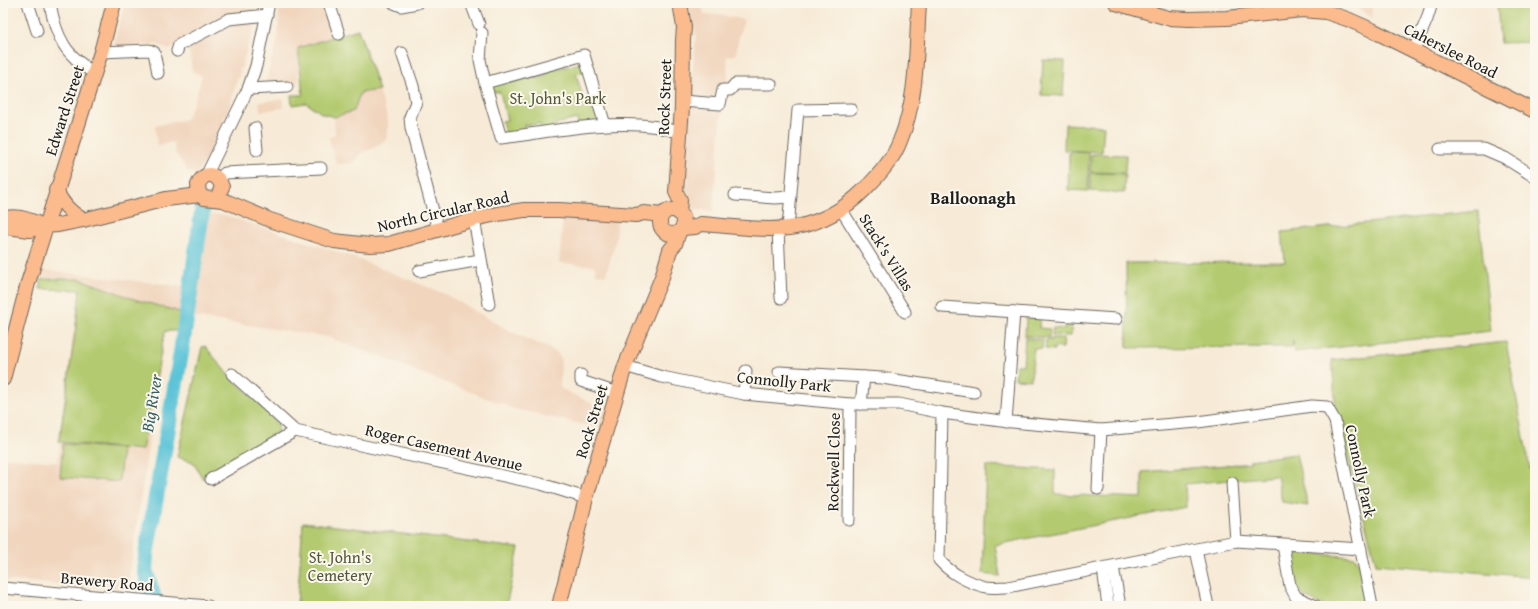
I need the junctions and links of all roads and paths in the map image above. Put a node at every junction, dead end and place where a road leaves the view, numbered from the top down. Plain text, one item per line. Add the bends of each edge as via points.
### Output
1 (28, 3) edge
2 (50, 3) edge
3 (114, 3) edge
4 (269, 3) edge
5 (329, 3) edge
6 (394, 3) edge
7 (417, 3) edge
8 (471, 3) edge
9 (680, 3) edge
10 (919, 3) edge
11 (1116, 3) edge
12 (1432, 3) edge
13 (1144, 7) edge
14 (267, 15) junction
15 (37, 32) dead end
16 (339, 34) dead end
17 (1414, 50) junction
18 (177, 51) dead end
19 (101, 52) junction
20 (402, 53) dead end
21 (94, 73) junction
22 (158, 73) dead end
23 (485, 82) junction
24 (771, 84) dead end
25 (287, 87) dead end
26 (248, 89) junction
27 (682, 101) junction
28 (851, 109) dead end
29 (1535, 111) edge
30 (605, 125) junction
31 (255, 128) dead end
32 (680, 133) junction
33 (1440, 149) dead end
34 (257, 150) dead end
35 (321, 168) dead end
36 (1535, 177) edge
37 (211, 185) junction
38 (56, 190) junction
39 (735, 195) dead end
40 (791, 197) junction
41 (841, 209) junction
42 (3, 219) edge
43 (83, 220) junction
44 (474, 220) junction
45 (672, 222) junction
46 (3, 224) edge
47 (44, 226) junction
48 (783, 228) junction
49 (438, 230) junction
50 (480, 260) junction
51 (419, 271) dead end
52 (781, 298) dead end
53 (489, 304) dead end
54 (942, 307) dead end
55 (905, 312) dead end
56 (1014, 312) junction
57 (1116, 318) dead end
58 (625, 366) junction
59 (746, 371) dead end
60 (779, 372) dead end
61 (232, 374) dead end
62 (581, 375) dead end
63 (864, 377) junction
64 (3, 379) edge
65 (974, 392) dead end
66 (617, 393) junction
67 (744, 394) junction
68 (856, 404) junction
69 (942, 413) junction
70 (1006, 422) junction
71 (1101, 430) junction
72 (295, 431) junction
73 (211, 479) dead end
74 (1232, 483) dead end
75 (1098, 489) dead end
76 (586, 498) junction
77 (849, 520) dead end
78 (1236, 541) junction
79 (1283, 544) junction
80 (1361, 549) junction
81 (1196, 550) junction
82 (1108, 568) junction
83 (3, 588) edge
84 (85, 601) edge
85 (188, 605) edge
86 (208, 606) edge
87 (559, 606) edge
88 (1108, 606) edge
89 (1120, 606) edge
90 (1208, 606) edge
91 (1316, 606) edge
92 (1372, 606) edge

1 - 15 street
2 - 21 street via 64,45 85,68
3 - 19 main road, Edward Street
4 - 14 street
5 - 16 street
6 - 7 street via 401,6
8 - 23 street via 481,28 480,60
9 - 27 main road, Rock Street via 684,27
10 - 41 main road, North Circular Road via 914,91 900,142 875,179
11 - 13 main road, Caherslee Road
12 - 17 street
13 - 17 main road, Caherslee Road via 1168,18 1189,19 1227,18 1302,10 1326,12
14 - 18 street via 229,19 179,45
14 - 26 street via 256,66
17 - 29 main road, Caherslee Road
19 - 21 main road, Edward Street
19 - 22 street via 149,50 154,52
20 - 49 street via 416,102 410,117 411,128
21 - 38 main road, Edward Street
23 - 30 street via 501,138
23 - 30 street via 584,55
24 - 27 street via 735,84 730,90 723,90 720,104
25 - 26 street
26 - 37 street via 220,146
27 - 32 main road, Rock Street
28 - 40 street via 798,110
30 - 32 street via 656,126
31 - 34 street
32 - 45 main road, Rock Street via 676,192 680,200
33 - 36 street via 1484,149 1505,158
35 - 37 street via 225,173
37 - 43 main road
37 - 49 main road, North Circular Road via 241,207 270,220 325,238 356,244 388,244
38 - 43 main road via 67,208
38 - 47 main road, Edward Street
39 - 40 street
40 - 48 street
41 - 48 main road, North Circular Road via 808,224
41 - 55 street, Stack's Villas
42 - 47 main road via 22,218
43 - 47 main road
44 - 45 main road, North Circular Road via 524,210 559,210 636,215 643,220
44 - 49 main road, North Circular Road
44 - 50 street
45 - 48 main road, North Circular Road via 696,221 701,224
45 - 58 main road, Rock Street via 675,244 670,250 662,277
46 - 47 main road via 7,227 30,230
47 - 64 main road, Edward Street
48 - 52 street
50 - 51 street
50 - 53 street
54 - 56 street
56 - 57 street
56 - 70 street
58 - 66 main road, Rock Street
58 - 67 street, Connolly Park via 662,377
59 - 67 street
60 - 63 street
61 - 72 street, Roger Casement Avenue
62 - 66 street via 581,381
63 - 65 street
63 - 68 street, Rockwell Close
66 - 76 main road, Rock Street
67 - 68 street, Connolly Park
68 - 69 street, Connolly Park via 899,404
68 - 77 street, Rockwell Close
69 - 70 street, Connolly Park
69 - 82 street via 939,560 945,568 987,587 1008,587
70 - 71 street, Connolly Park
71 - 75 street
71 - 80 street, Connolly Park via 1198,422 1312,406 1327,407 1335,421
72 - 73 street
72 - 76 street, Roger Casement Avenue via 541,484
74 - 78 street
76 - 87 main road, Rock Street
78 - 79 street
78 - 81 street
79 - 80 street
79 - 91 street via 1290,586 1296,597
80 - 92 street
81 - 82 street
81 - 90 street
82 - 88 street
82 - 89 street
83 - 84 street, Brewery Road
84 - 85 street, Brewery Road via 148,601
85 - 86 street, Brewery Road

